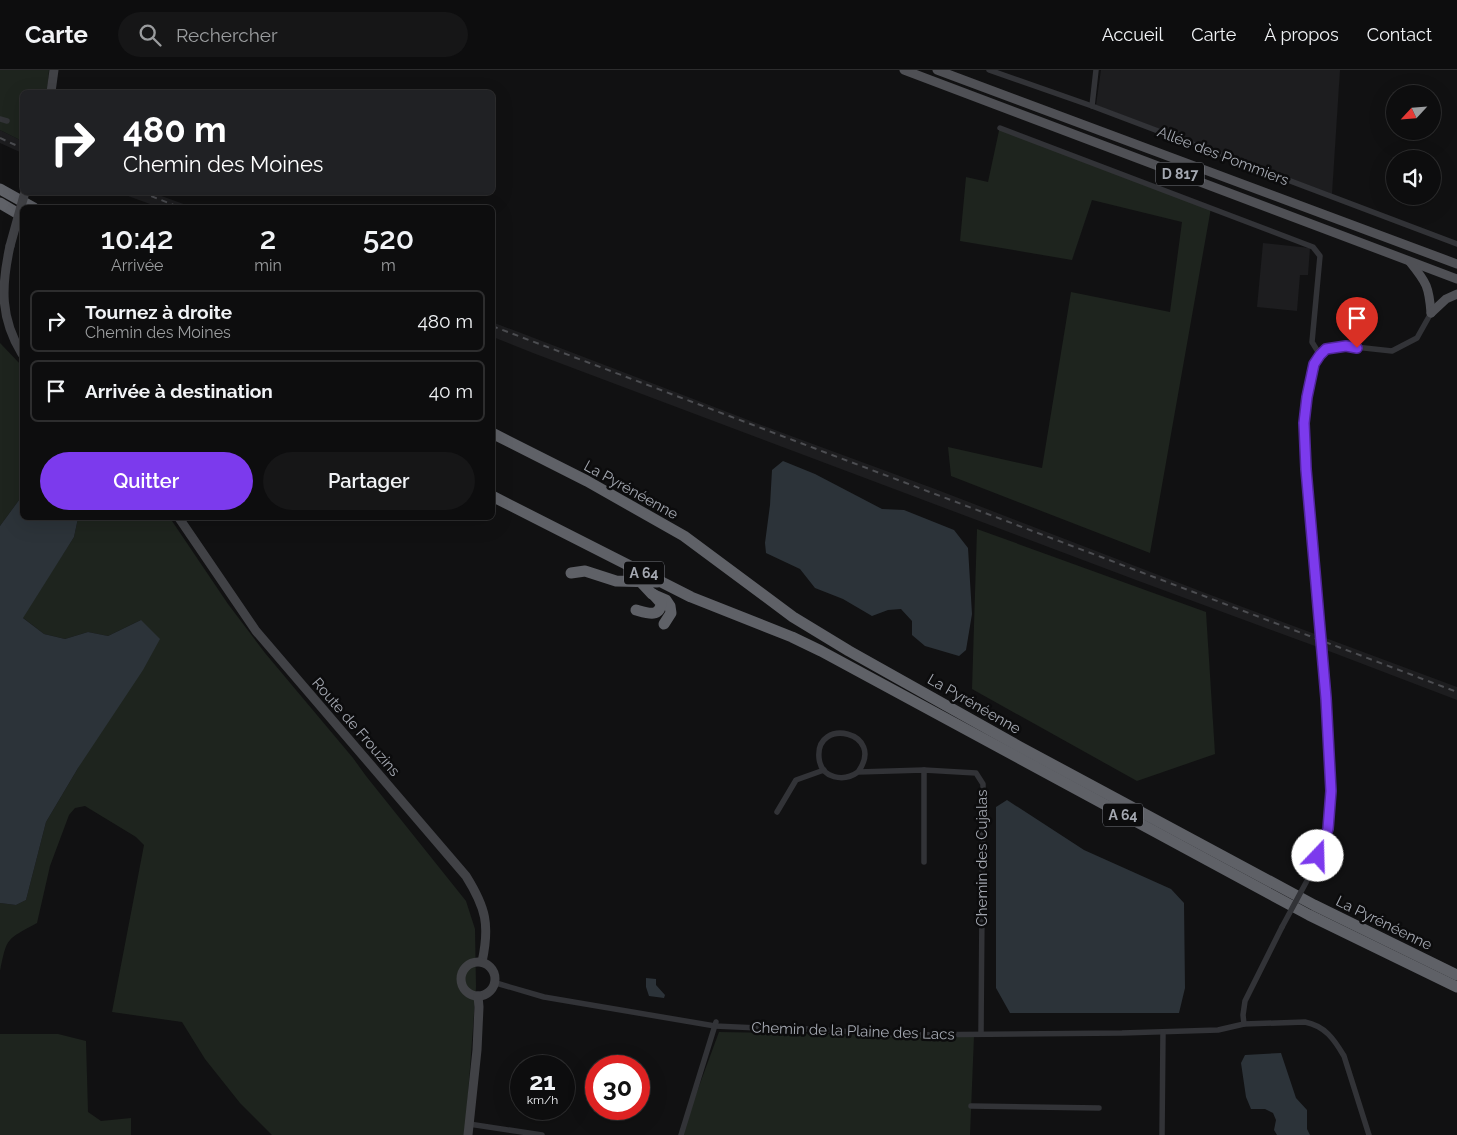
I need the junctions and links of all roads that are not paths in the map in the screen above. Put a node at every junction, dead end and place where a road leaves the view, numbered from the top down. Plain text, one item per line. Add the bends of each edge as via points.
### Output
1 (54, 70) edge
2 (904, 70) edge
3 (936, 70) edge
4 (989, 70) edge
5 (1096, 70) edge
6 (51, 90) edge
7 (1092, 106) junction
8 (0, 119) edge
9 (7, 122) dead end
10 (1000, 128) dead end
11 (0, 189) edge
12 (0, 204) edge
13 (29, 205) edge
14 (20, 207) edge
15 (20, 215) edge
16 (1457, 244) edge
17 (1408, 260) junction
18 (1457, 264) edge
19 (1457, 279) edge
20 (1457, 294) edge
21 (1431, 313) junction
22 (3, 319) edge
23 (20, 351) edge
24 (1320, 355) junction
25 (495, 435) edge
26 (495, 498) edge
27 (179, 520) edge
28 (618, 560) junction
29 (571, 573) dead end
30 (616, 581) junction
31 (640, 582) junction
32 (662, 582) junction
33 (652, 594) junction
34 (636, 610) dead end
35 (664, 624) dead end
36 (824, 770) junction
37 (924, 770) junction
38 (858, 772) junction
39 (777, 812) dead end
40 (924, 862) dead end
41 (482, 962) junction
42 (1457, 975) edge
43 (496, 983) junction
44 (1457, 987) edge
45 (478, 996) junction
46 (715, 1024) junction
47 (1244, 1024) junction
48 (1163, 1032) junction
49 (981, 1033) junction
50 (971, 1106) dead end
51 (1099, 1108) dead end
52 (470, 1124) junction
53 (468, 1135) edge
54 (542, 1135) edge
55 (680, 1135) edge
56 (1162, 1135) edge
57 (1369, 1135) edge

1 - 6 main road
2 - 17 main road, D 817
3 - 18 main road, D 817
4 - 7 street, Allée des Pommiers
5 - 7 street
7 - 16 street, Allée des Pommiers
8 - 9 street
10 - 24 street via 1314,247 1320,256 1312,342
11 - 13 highway
12 - 15 highway
14 - 22 main road, bridge via 2,287
17 - 19 main road, D 817
17 - 21 main road via 1430,292
20 - 21 main road
21 - 24 street via 1417,338 1392,351 1346,346 1326,349
22 - 23 main road
24 - 47 street, bridge via 1314,364 1304,423 1326,698 1331,807 1326,838 1309,877 1245,1001
25 - 42 highway, La Pyrénéenne / A 64 via 587,481 684,536 793,617 849,651 1314,905
26 - 28 highway, La Pyrénéenne / A 64
27 - 41 main road, Route de Frouzins via 256,631 466,876 485,918 487,933
28 - 31 highway
28 - 32 highway, La Pyrénéenne / A 64
29 - 30 highway via 585,571
30 - 31 highway
30 - 33 highway
31 - 32 highway
31 - 33 highway
32 - 44 highway, La Pyrénéenne / A 64 via 821,651 1309,915
33 - 34 highway via 661,603 657,612 649,614
33 - 35 highway via 666,600 670,606 671,613
36 - 38 street, Chemin des Cujalas via 831,776 843,778
36 - 38 street via 819,758 821,745 829,736 844,732 852,734 865,752
36 - 39 street via 796,780
37 - 38 street, Chemin des Cujalas
37 - 40 street
37 - 49 street, Chemin des Cujalas via 976,773 983,784
41 - 43 main road via 492,967
41 - 45 main road via 466,966 461,977 464,988
43 - 45 main road via 489,992
43 - 46 street, Chemin de la Plaine des Lacs via 544,997
45 - 52 main road
46 - 49 street, Chemin de la Plaine des Lacs via 903,1035
46 - 55 street
47 - 48 street, Chemin de la Plaine des Lacs via 1218,1030
47 - 57 street, Chemin de la Plaine des Lacs via 1305,1022 1326,1031 1344,1056
48 - 49 street, Chemin de la Plaine des Lacs
48 - 56 street
50 - 51 street
52 - 53 main road
52 - 54 street

